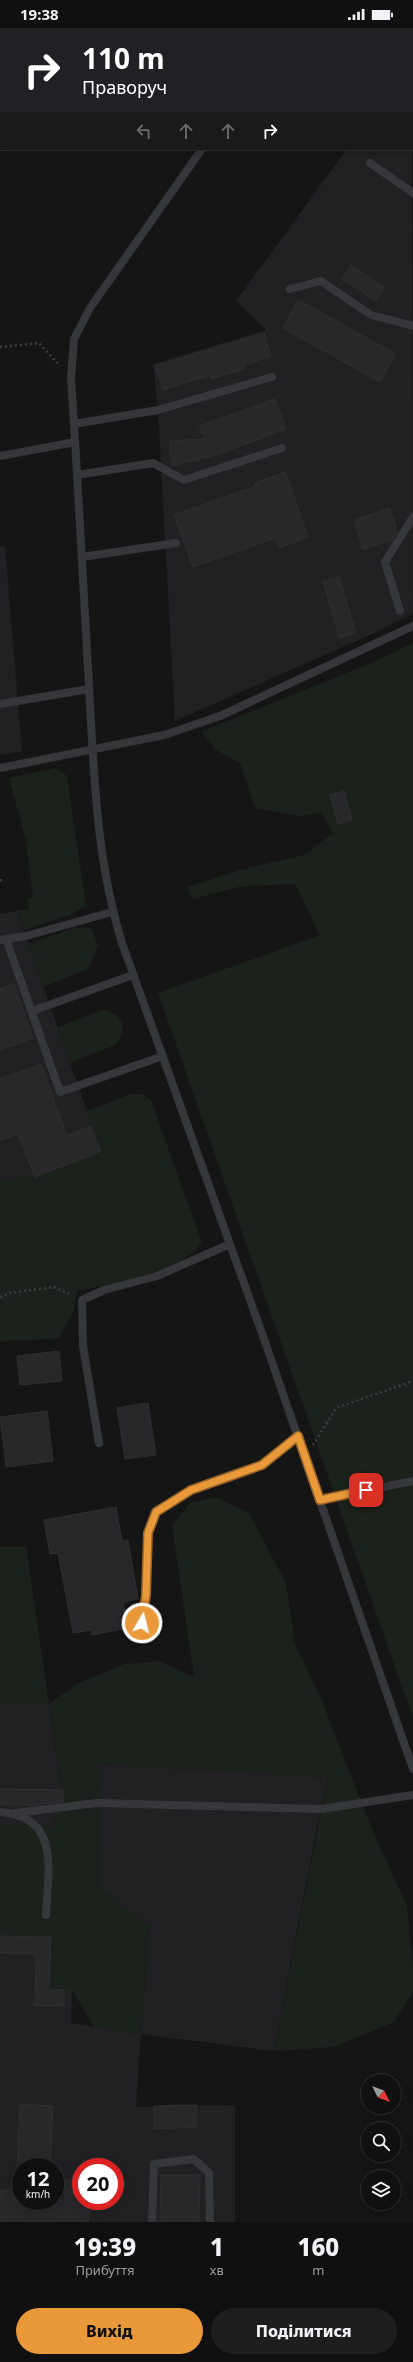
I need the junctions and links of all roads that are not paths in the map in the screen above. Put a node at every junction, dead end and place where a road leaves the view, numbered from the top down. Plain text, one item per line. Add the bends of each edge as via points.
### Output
1 (201, 150) edge
2 (370, 163) dead end
3 (413, 193) edge
4 (290, 289) dead end
5 (413, 326) edge
6 (272, 377) dead end
7 (74, 424) junction
8 (75, 442) junction
9 (282, 448) dead end
10 (0, 456) edge
11 (77, 476) junction
12 (413, 517) edge
13 (176, 543) dead end
14 (82, 557) junction
15 (400, 611) dead end
16 (413, 626) edge
17 (89, 688) junction
18 (0, 704) edge
19 (93, 750) junction
20 (0, 768) edge
21 (112, 912) junction
22 (3, 939) edge
23 (133, 974) junction
24 (32, 1011) junction
25 (163, 1056) junction
26 (230, 1244) junction
27 (298, 1436) junction
28 (99, 1443) dead end
29 (413, 1481) edge
30 (320, 1500) junction
31 (142, 1623) dead end
32 (413, 1769) edge
33 (413, 1795) edge
34 (0, 1812) edge
35 (16, 1813) junction
36 (46, 1915) dead end
37 (152, 2222) edge
38 (210, 2222) edge

1 - 7 lane via 90,308 74,339 71,378
2 - 3 lane
4 - 5 lane via 321,282 371,315
6 - 7 lane via 158,410
7 - 8 lane
8 - 10 lane
8 - 11 lane
9 - 11 lane via 184,480 153,463
11 - 14 lane
12 - 15 lane via 385,562
13 - 14 lane
14 - 17 lane
16 - 19 lane via 220,716 164,735
17 - 18 lane
17 - 19 lane
19 - 20 lane
19 - 21 lane via 102,858
21 - 22 lane via 26,936
21 - 23 lane
22 - 24 lane
23 - 24 lane
23 - 25 lane
24 - 25 lane via 60,1092
25 - 26 lane
26 - 27 lane
26 - 28 lane via 157,1276 104,1290 82,1300 83,1346
27 - 30 lane
27 - 31 lane via 262,1465 191,1490 156,1512 148,1533 146,1595
29 - 30 lane
30 - 32 lane
33 - 35 lane via 322,1809 96,1803
34 - 35 lane
35 - 36 lane via 39,1827 49,1848
37 - 38 lane via 154,2164 194,2159 209,2173

